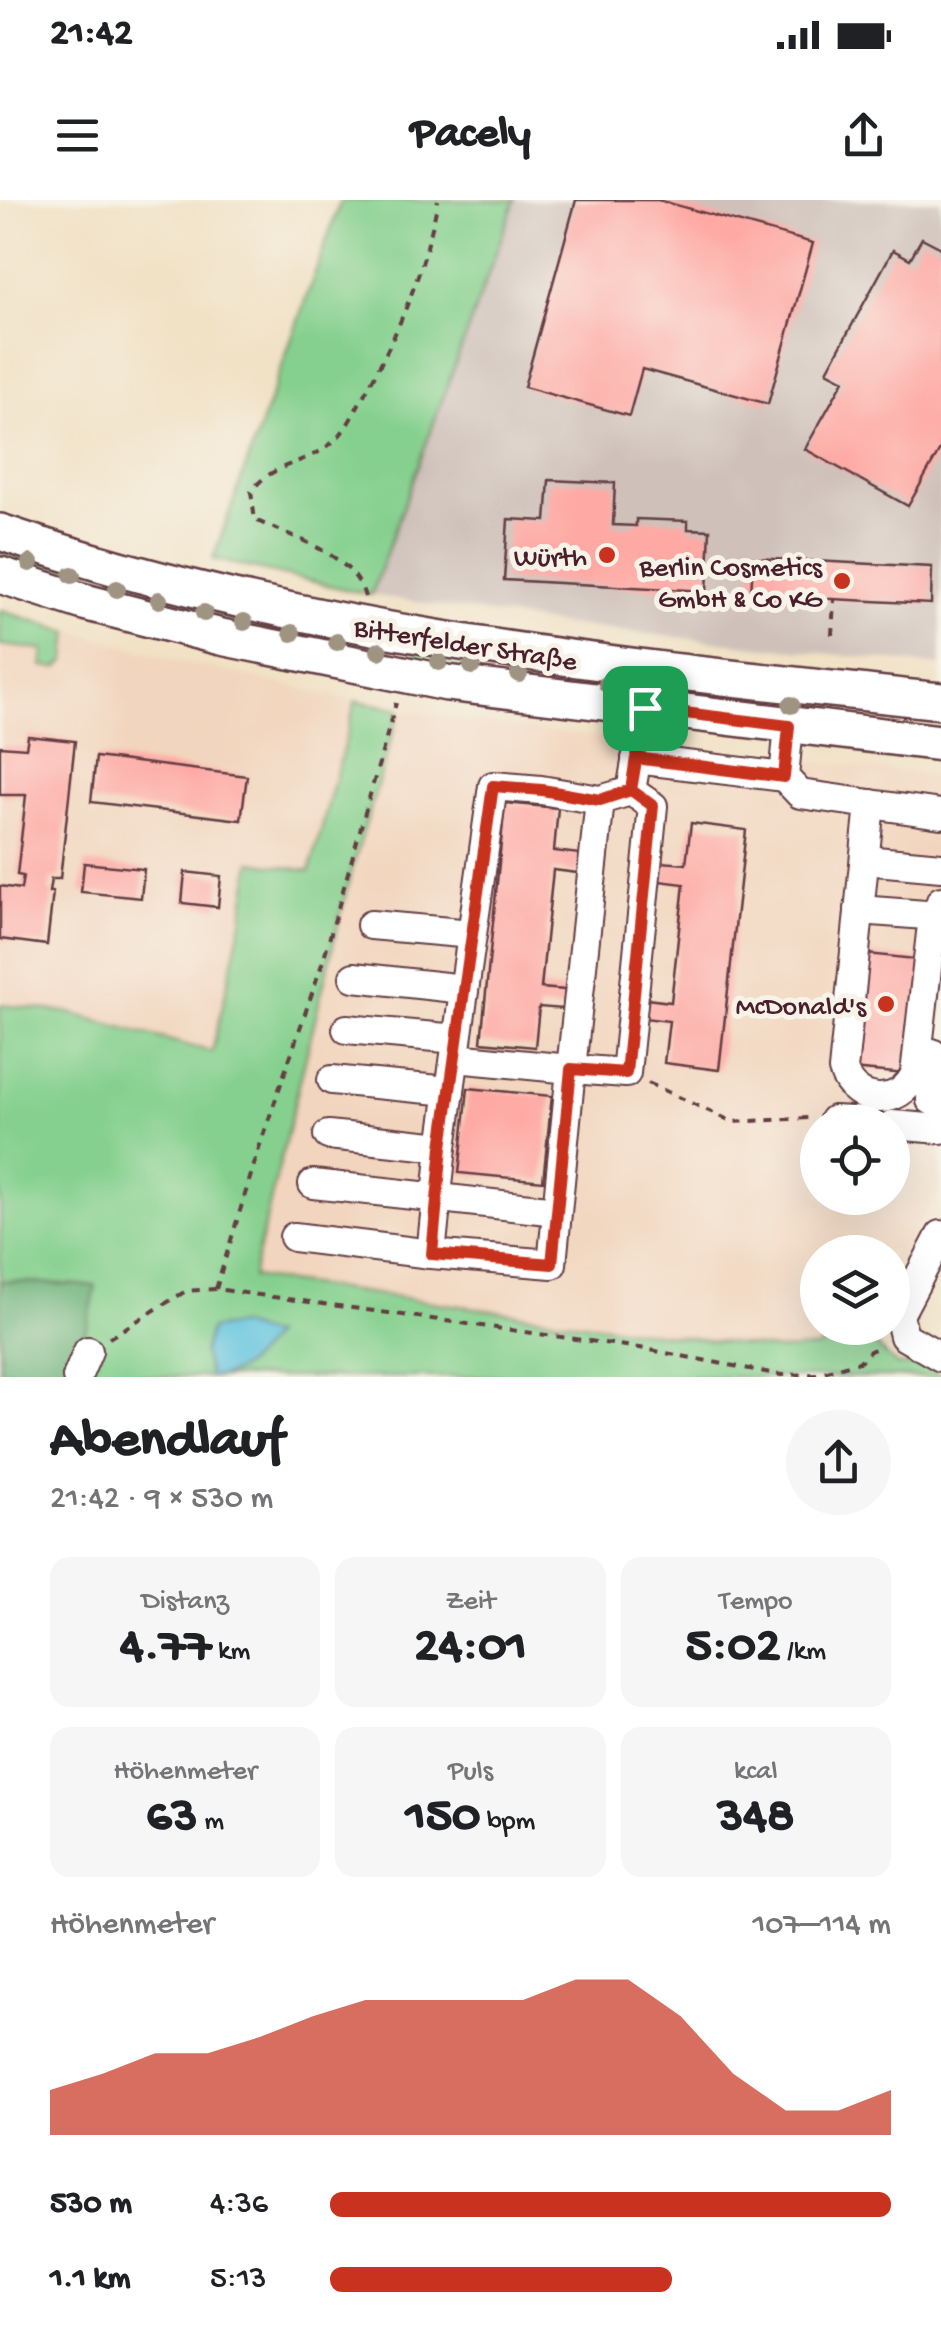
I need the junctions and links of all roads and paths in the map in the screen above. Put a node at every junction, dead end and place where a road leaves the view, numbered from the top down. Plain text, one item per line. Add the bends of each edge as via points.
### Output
1 (438, 200) edge
2 (0, 532) edge
3 (0, 576) edge
4 (365, 597) dead end
5 (834, 600) dead end
6 (358, 601) dead end
7 (378, 605) dead end
8 (832, 635) dead end
9 (652, 669) junction
10 (903, 696) junction
11 (941, 700) edge
12 (396, 704) dead end
13 (645, 708) junction
14 (789, 726) junction
15 (898, 738) junction
16 (941, 743) edge
17 (636, 758) junction
18 (784, 777) junction
19 (642, 798) junction
20 (600, 800) junction
21 (870, 804) junction
22 (941, 814) edge
23 (865, 860) junction
24 (941, 868) edge
25 (859, 910) junction
26 (940, 913) edge
27 (370, 925) dead end
28 (472, 934) junction
29 (941, 952) edge
30 (354, 977) dead end
31 (464, 989) junction
32 (346, 1030) dead end
33 (456, 1048) junction
34 (571, 1069) junction
35 (626, 1073) junction
36 (332, 1080) dead end
37 (450, 1091) junction
38 (941, 1105) edge
39 (800, 1121) edge
40 (910, 1126) edge
41 (941, 1129) edge
42 (328, 1135) dead end
43 (442, 1147) junction
44 (314, 1184) dead end
45 (437, 1200) junction
46 (557, 1211) junction
47 (941, 1235) edge
48 (294, 1236) dead end
49 (432, 1254) junction
50 (216, 1290) junction
51 (910, 1294) edge
52 (910, 1339) edge
53 (884, 1345) edge
54 (941, 1357) edge
55 (82, 1364) edge

1 - 4 path via 392,344 344,429 314,454 263,476 252,492 256,520 354,573
2 - 9 main road, Bitterfelder Straße via 284,610 451,643
3 - 13 main road, Bitterfelder Straße via 157,622 369,669
5 - 8 path
6 - 7 path
9 - 10 main road, Bitterfelder Straße
9 - 13 street
10 - 11 main road, Bitterfelder Straße
10 - 15 street
12 - 50 path via 324,961
13 - 14 main road, Bitterfelder Straße
13 - 17 street
14 - 15 main road, Bitterfelder Straße
14 - 18 street
15 - 16 main road, Bitterfelder Straße
17 - 18 street
17 - 19 street
18 - 21 street via 800,794
19 - 20 street
19 - 35 street
20 - 28 street via 493,786
20 - 34 street
21 - 22 street
21 - 23 street
23 - 24 street
23 - 25 street
25 - 26 street
25 - 26 street via 843,1070 854,1090 884,1098 910,1087 915,1074 931,933
27 - 28 street
28 - 31 street
29 - 38 street via 929,1080 931,1100
30 - 31 street
31 - 33 street
32 - 33 street
33 - 34 street
33 - 37 street
34 - 35 street
34 - 46 street
35 - 39 path via 733,1122
36 - 37 street
37 - 43 street
40 - 41 street
42 - 43 street
43 - 45 street
44 - 45 street
45 - 46 street
45 - 49 street
46 - 49 street via 552,1264
47 - 51 street
48 - 49 street
50 - 53 path via 640,1348 781,1375 859,1362
50 - 55 path via 186,1291
52 - 54 street

